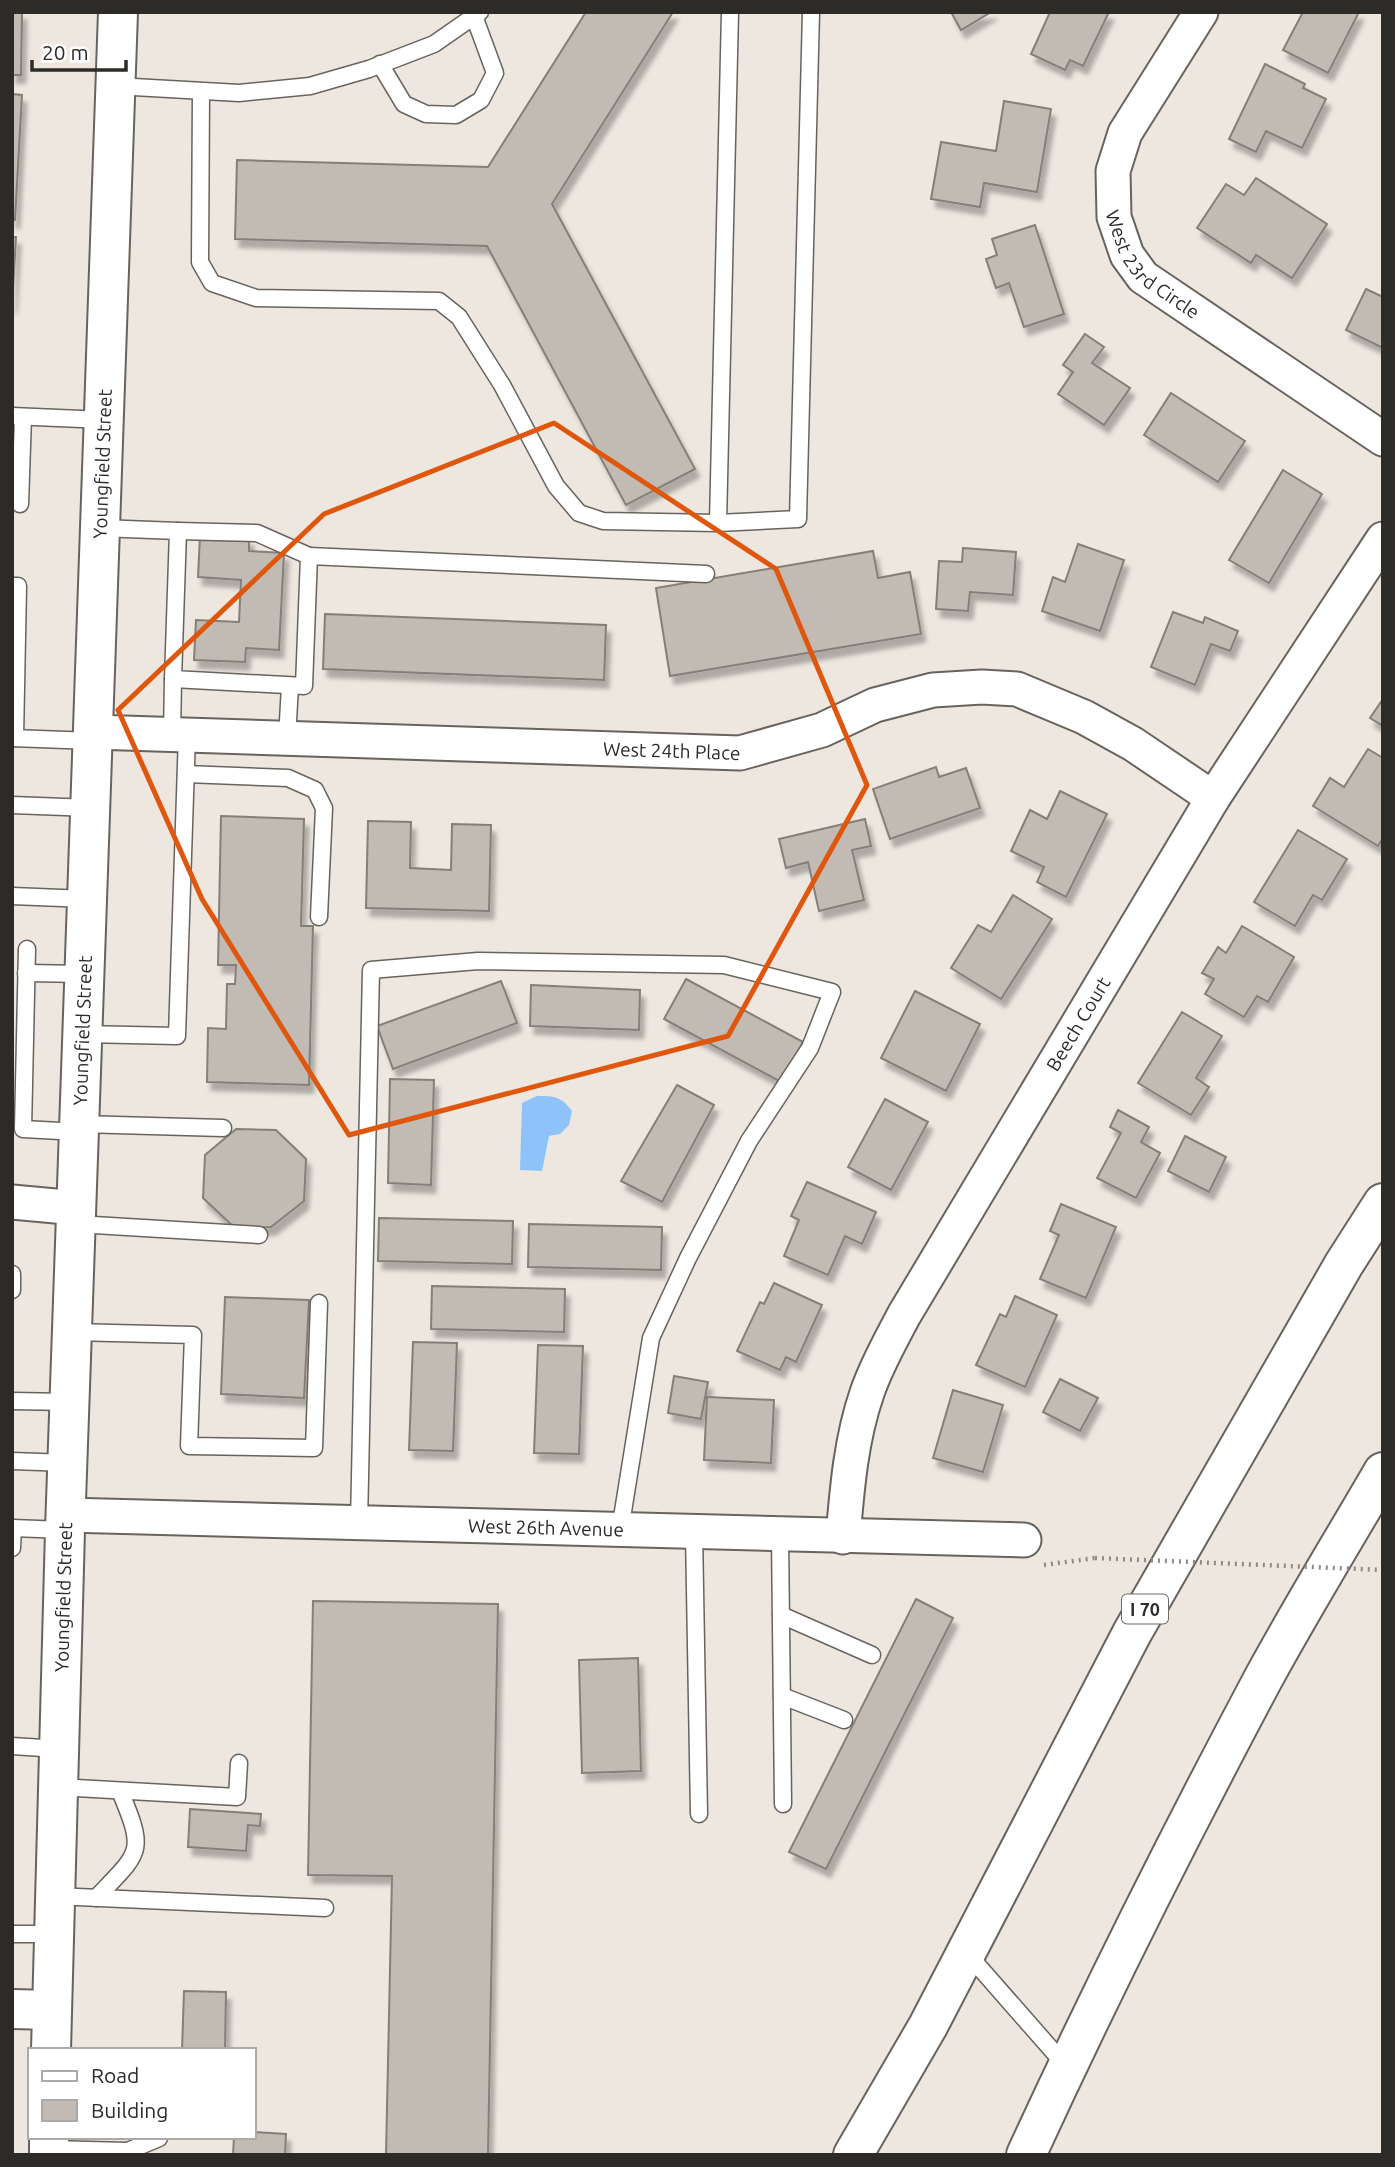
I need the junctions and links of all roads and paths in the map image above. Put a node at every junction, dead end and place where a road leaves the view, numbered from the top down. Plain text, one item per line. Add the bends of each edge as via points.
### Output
1 (118, 12) edge
2 (730, 12) edge
3 (811, 12) edge
4 (1201, 12) edge
5 (477, 14) edge
6 (380, 64) junction
7 (116, 86) junction
8 (201, 92) junction
9 (17, 416) edge
10 (104, 420) junction
11 (1383, 439) edge
12 (20, 504) dead end
13 (718, 523) junction
14 (100, 528) junction
15 (178, 531) junction
16 (1383, 539) edge
17 (309, 556) junction
18 (706, 574) dead end
19 (12, 586) edge
20 (173, 679) junction
21 (290, 685) junction
22 (180, 735) junction
23 (93, 736) junction
24 (13, 738) edge
25 (287, 738) junction
26 (186, 774) junction
27 (1213, 798) junction
28 (12, 805) edge
29 (91, 808) junction
30 (12, 896) edge
31 (88, 899) junction
32 (319, 917) dead end
33 (27, 949) dead end
34 (26, 972) junction
35 (85, 974) junction
36 (83, 1034) junction
37 (18, 1128) edge
38 (80, 1128) junction
39 (223, 1128) dead end
40 (12, 1202) edge
41 (1383, 1203) edge
42 (77, 1216) junction
43 (259, 1235) dead end
44 (12, 1274) edge
45 (12, 1290) edge
46 (319, 1303) dead end
47 (72, 1332) junction
48 (12, 1401) edge
49 (70, 1402) junction
50 (12, 1461) edge
51 (68, 1462) junction
52 (1383, 1472) edge
53 (66, 1522) junction
54 (359, 1523) junction
55 (13, 1528) edge
56 (620, 1530) junction
57 (694, 1533) junction
58 (780, 1535) junction
59 (843, 1537) junction
60 (12, 1548) edge
61 (1028, 1554) joint
62 (1383, 1570) edge
63 (781, 1615) junction
64 (872, 1655) dead end
65 (782, 1696) junction
66 (844, 1720) dead end
67 (12, 1746) edge
68 (59, 1749) junction
69 (239, 1763) dead end
70 (58, 1787) junction
71 (120, 1791) junction
72 (783, 1804) dead end
73 (699, 1814) dead end
74 (55, 1896) junction
75 (96, 1898) junction
76 (325, 1908) dead end
77 (12, 1934) edge
78 (53, 1934) junction
79 (966, 1952) junction
80 (12, 2009) edge
81 (51, 2010) junction
82 (928, 2026) junction
83 (51, 2048) edge
84 (1066, 2067) junction
85 (157, 2139) edge
86 (49, 2147) edge
87 (128, 2153) edge
88 (853, 2155) edge
89 (877, 2155) edge
90 (1026, 2155) edge

1 - 7 main road, Youngfield Street
2 - 13 lane
3 - 13 lane via 797,519
4 - 11 street, West 23rd Circle via 1125,133 1113,171 1114,217 1127,254 1143,277
5 - 6 lane via 434,44
5 - 6 lane via 495,73 481,100 456,115 426,114 404,104
6 - 8 lane via 310,86
7 - 8 lane
7 - 10 main road, Youngfield Street
8 - 13 lane via 200,262 212,283 256,298 439,301 459,317 556,486 579,513 603,521
9 - 10 lane
9 - 12 lane
10 - 14 main road, Youngfield Street
14 - 15 lane
14 - 23 main road, Youngfield Street
15 - 17 lane via 257,533
15 - 20 lane
16 - 27 street, Beech Court
17 - 18 lane
17 - 21 lane via 304,686
19 - 24 lane via 18,586
20 - 21 lane
20 - 22 lane
21 - 25 lane
22 - 23 street, West 24th Place
22 - 25 street, West 24th Place
22 - 26 lane
23 - 24 lane
23 - 29 main road, Youngfield Street
25 - 27 street, West 24th Place via 740,753 822,730 875,705 933,690 1005,689 1084,717
26 - 32 lane via 288,778 315,790 324,808
26 - 36 lane via 177,1037
27 - 59 street, Beech Court via 881,1358 856,1430
28 - 29 lane
29 - 31 main road, Youngfield Street
30 - 31 lane
31 - 35 main road, Youngfield Street
33 - 34 lane
34 - 35 lane
34 - 37 lane
35 - 36 main road, Youngfield Street
36 - 38 main road, Youngfield Street
37 - 38 lane
38 - 39 lane
38 - 42 main road, Youngfield Street
40 - 42 street
41 - 79 main road, I 70 via 1132,1633
42 - 43 lane
42 - 47 main road, Youngfield Street
44 - 45 lane
46 - 47 lane via 314,1448 189,1446 193,1335
47 - 49 main road, Youngfield Street
48 - 49 lane
49 - 51 main road, Youngfield Street
50 - 51 lane
51 - 53 main road, Youngfield Street
52 - 84 main road via 1264,1678
53 - 54 street, West 26th Avenue
53 - 55 lane
53 - 68 main road, Youngfield Street
54 - 56 street, West 26th Avenue
54 - 56 lane via 371,970 478,961 724,965 832,992 810,1048 749,1141 651,1338
55 - 60 lane
56 - 57 street, West 26th Avenue
57 - 58 street, West 26th Avenue
57 - 73 lane
58 - 59 street, West 26th Avenue
58 - 63 lane
59 - 61 street, West 26th Avenue
61 - 62 path, bridge
63 - 64 lane
63 - 65 lane
65 - 66 lane
65 - 72 lane
67 - 68 lane
68 - 70 main road, Youngfield Street
69 - 71 lane via 237,1797
70 - 71 lane
70 - 74 main road, Youngfield Street
71 - 75 lane via 137,1831 136,1849 128,1865
74 - 75 lane
74 - 78 main road, Youngfield Street
75 - 76 lane
77 - 78 lane
78 - 81 main road, Youngfield Street
79 - 82 main road, I 70
79 - 84 lane
80 - 81 main road
81 - 83 main road, Youngfield Street
82 - 88 main road
82 - 89 main road, I 70
84 - 90 main road
85 - 87 lane
86 - 87 lane

